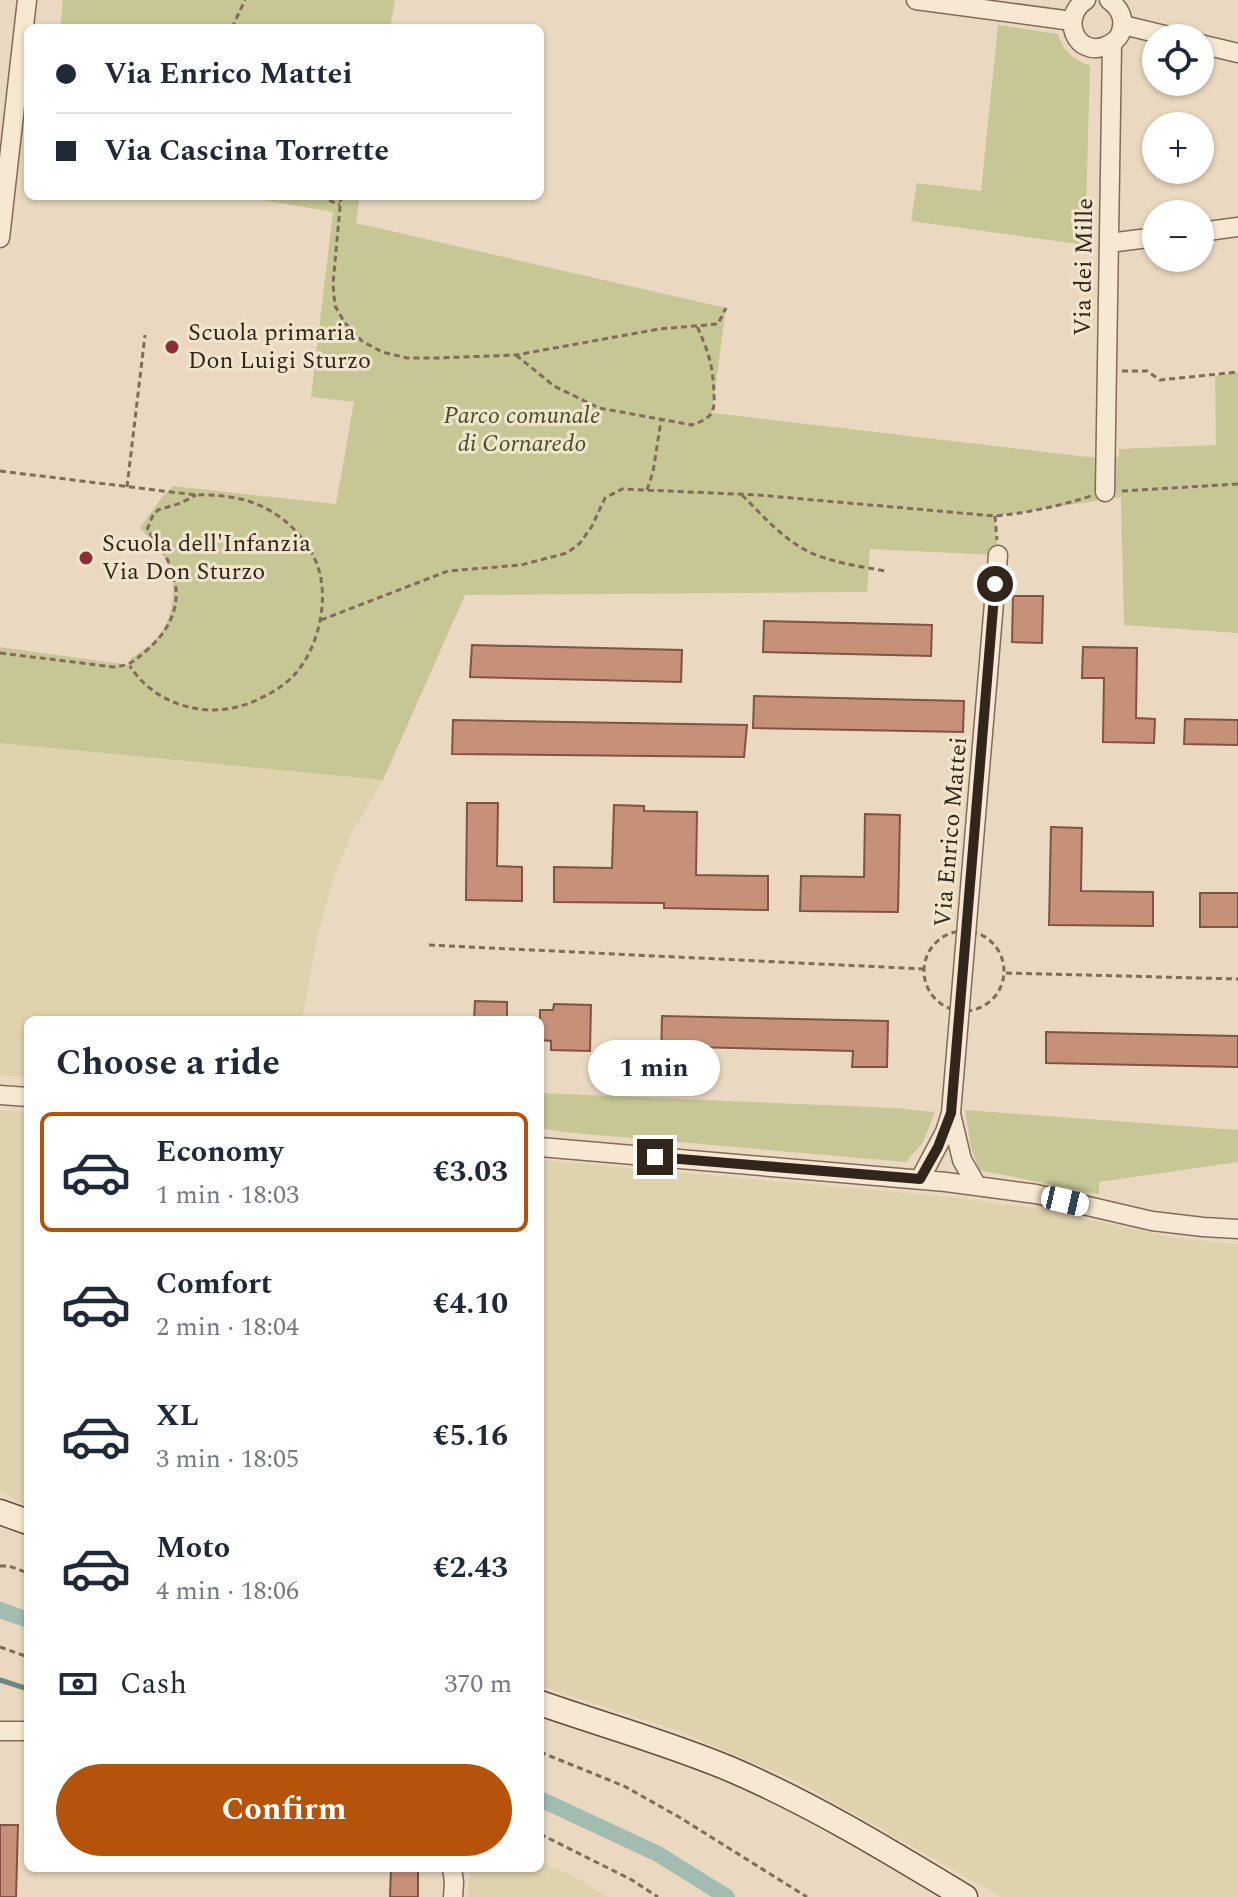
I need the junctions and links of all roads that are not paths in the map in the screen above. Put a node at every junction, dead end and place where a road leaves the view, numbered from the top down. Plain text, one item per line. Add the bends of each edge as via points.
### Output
1 (27, 0) edge
2 (916, 0) edge
3 (1086, 0) edge
4 (1109, 0) edge
5 (1072, 21) junction
6 (24, 24) edge
7 (1123, 25) junction
8 (24, 26) edge
9 (1142, 30) edge
10 (1112, 44) junction
11 (1214, 47) edge
12 (1238, 53) edge
13 (1238, 227) edge
14 (1214, 230) edge
15 (0, 238) edge
16 (1142, 239) edge
17 (1109, 243) junction
18 (1105, 492) road end
19 (998, 555) road end
20 (1, 1094) edge
21 (24, 1097) edge
22 (951, 1113) junction
23 (544, 1147) edge
24 (920, 1179) junction
25 (977, 1186) junction
26 (1238, 1229) edge
27 (0, 1512) edge
28 (24, 1521) edge
29 (544, 1704) edge
30 (0, 1731) edge
31 (24, 1731) edge
32 (965, 1897) edge

1 - 6 street
2 - 5 street
3 - 5 street
4 - 7 street via 1117,6
5 - 10 street via 1082,43 1100,48
7 - 9 street
7 - 10 street
8 - 15 street
10 - 17 street, Via dei Mille
11 - 12 street
13 - 14 street
16 - 17 street
17 - 18 street, Via dei Mille
19 - 22 street, Via Enrico Mattei
20 - 21 street
22 - 24 street, Via Enrico Mattei
22 - 25 street, Via Enrico Mattei via 962,1160
23 - 24 street
24 - 25 street
25 - 26 street via 1152,1221
27 - 28 main road
29 - 32 main road via 672,1747 769,1787
30 - 31 street

